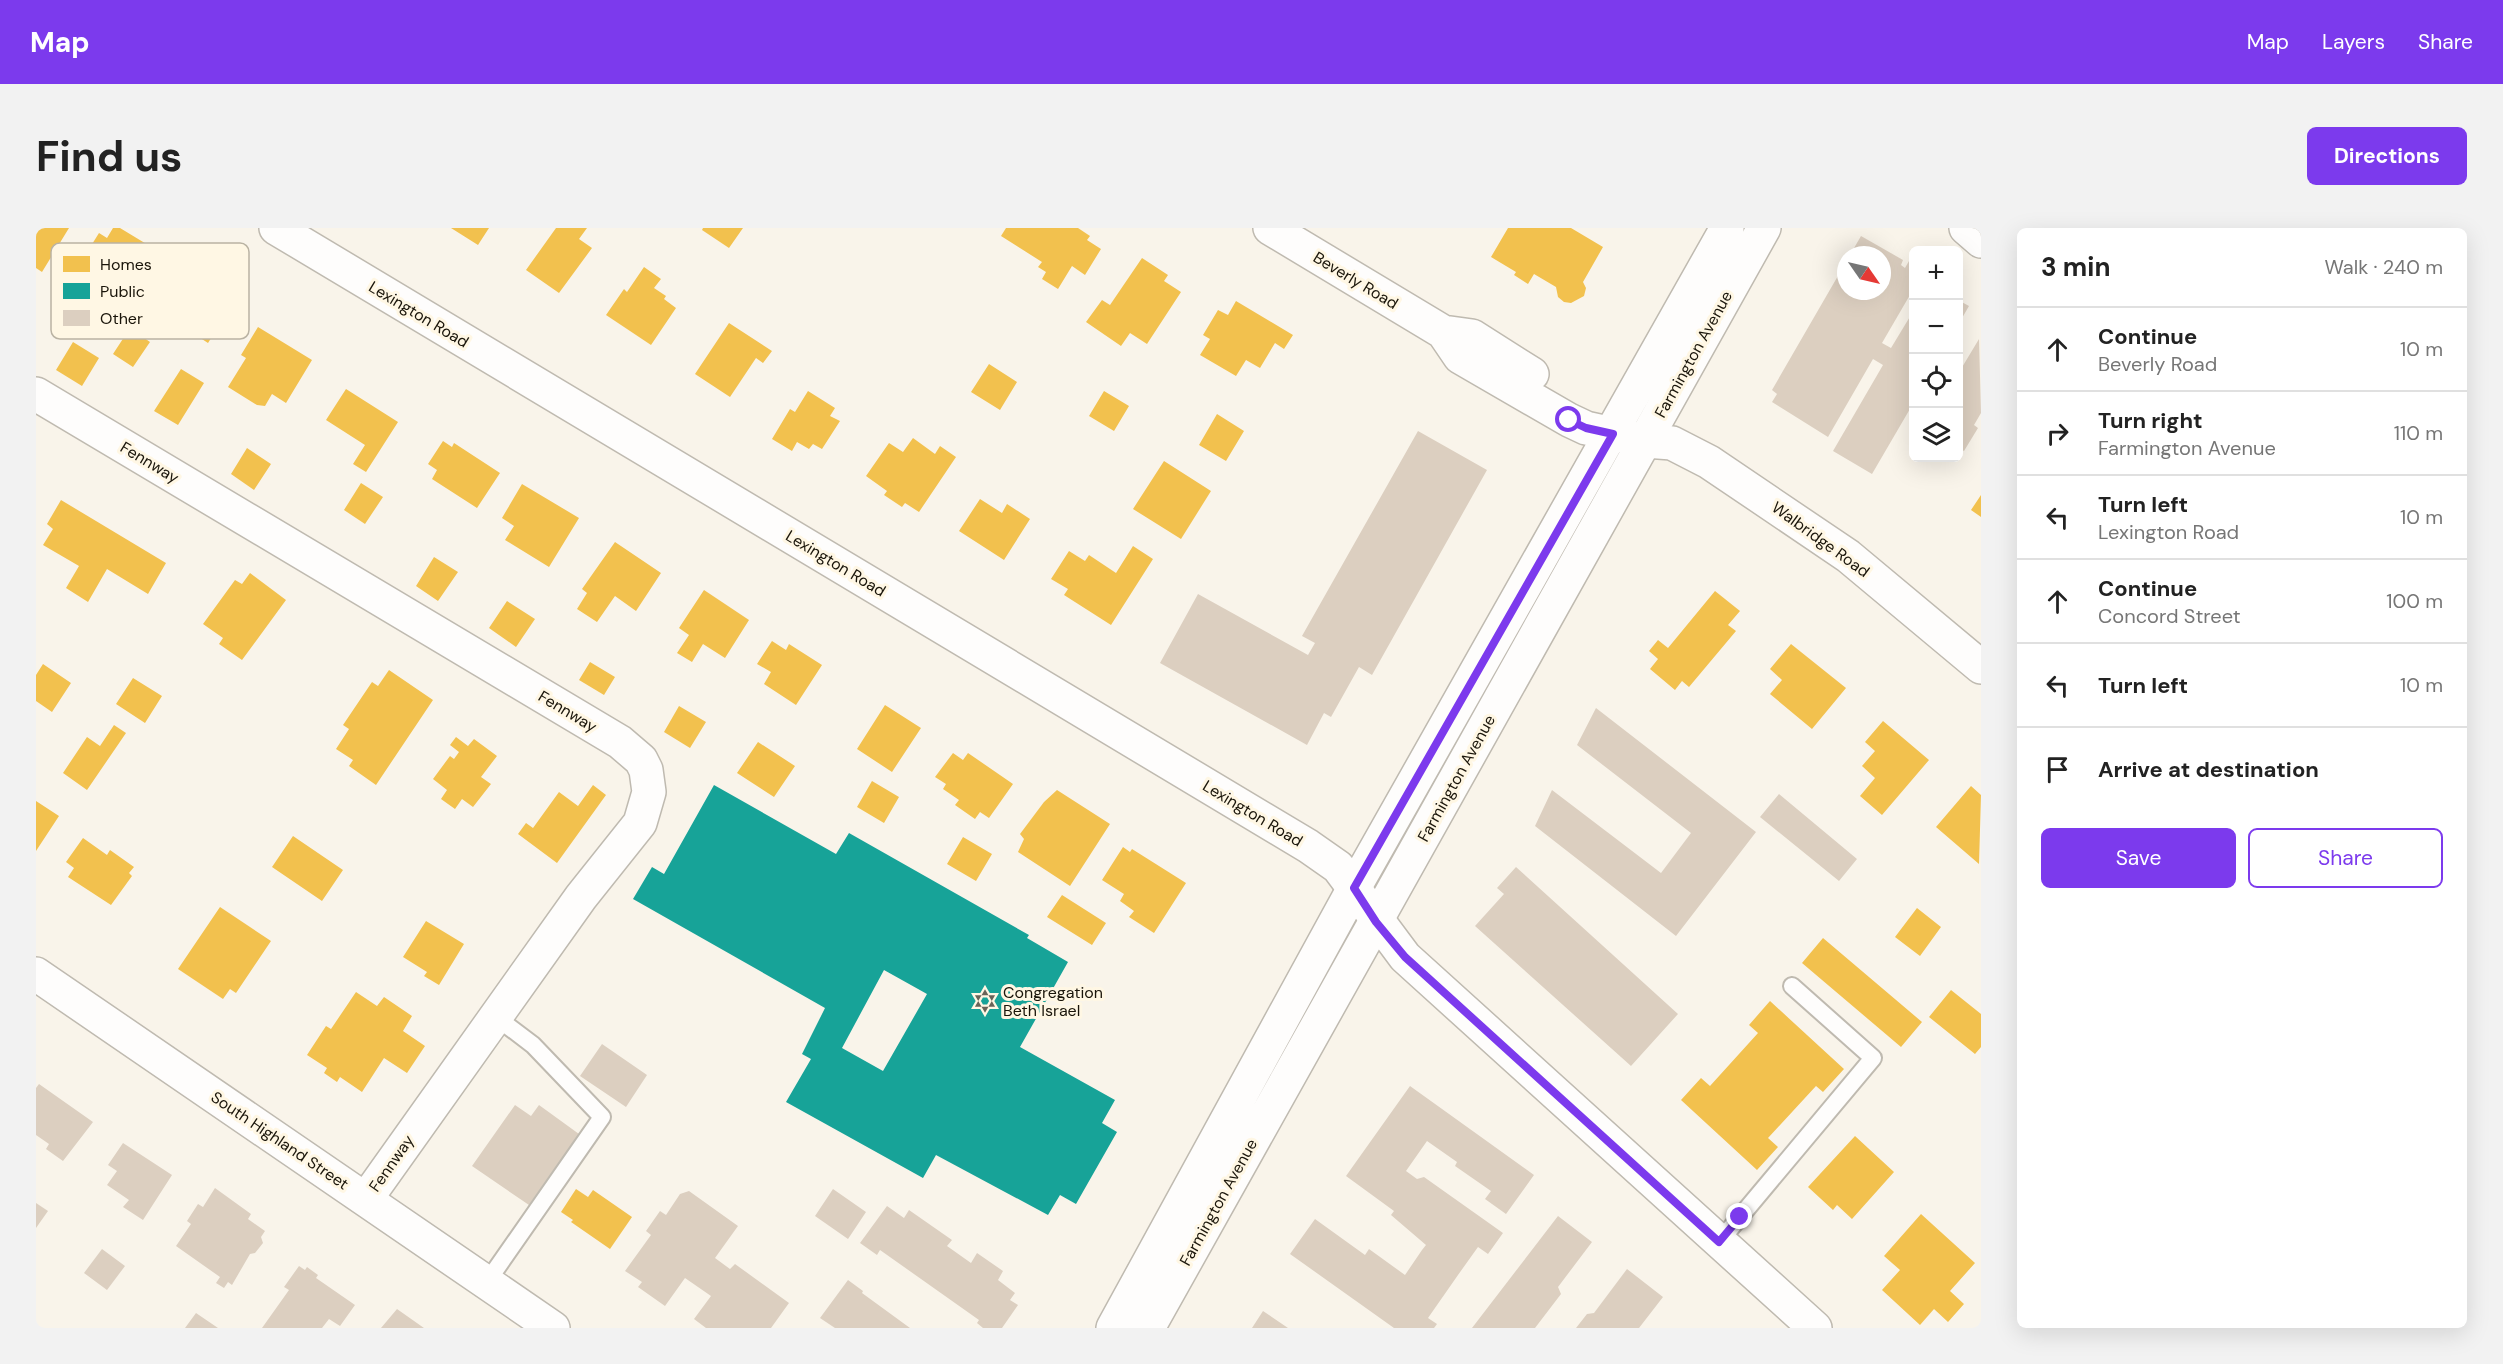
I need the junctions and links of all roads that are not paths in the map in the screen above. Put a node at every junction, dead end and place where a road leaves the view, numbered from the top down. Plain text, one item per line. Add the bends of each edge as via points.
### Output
1 (276, 228) edge
2 (1270, 228) edge
3 (1727, 228) edge
4 (1764, 228) edge
5 (1966, 228) edge
6 (1981, 241) edge
7 (36, 394) edge
8 (1613, 434) junction
9 (1645, 441) junction
10 (1981, 667) edge
11 (1354, 888) junction
12 (1376, 922) junction
13 (36, 974) edge
14 (1792, 986) dead end
15 (496, 1017) junction
16 (366, 1198) junction
17 (1719, 1242) junction
18 (487, 1282) junction
19 (553, 1328) edge
20 (1113, 1328) edge
21 (1148, 1328) edge
22 (1815, 1328) edge

1 - 11 street, Lexington Road via 1308,846 1338,867
2 - 8 street, Beverly Road via 1443,332 1472,336 1580,404
3 - 8 street, Farmington Avenue
4 - 9 street, Farmington Avenue
5 - 6 street
7 - 15 street, Fennway via 620,742 641,760 650,792 640,823 581,897
8 - 9 street, Beverly Road
8 - 11 street, Farmington Avenue
9 - 10 street, Walbridge Road via 1672,443 1709,462 1848,556
9 - 12 street, Farmington Avenue
11 - 12 street, Lexington Road
11 - 20 street, Farmington Avenue
12 - 17 street, Lexington Road via 1405,957
12 - 21 street, Farmington Avenue
13 - 16 street, South Highland Street
14 - 17 lane via 1873,1058
15 - 16 street, Fennway
15 - 18 lane via 533,1045 602,1117
16 - 18 street, South Highland Street
17 - 22 street, Lexington Road
18 - 19 street, South Highland Street

